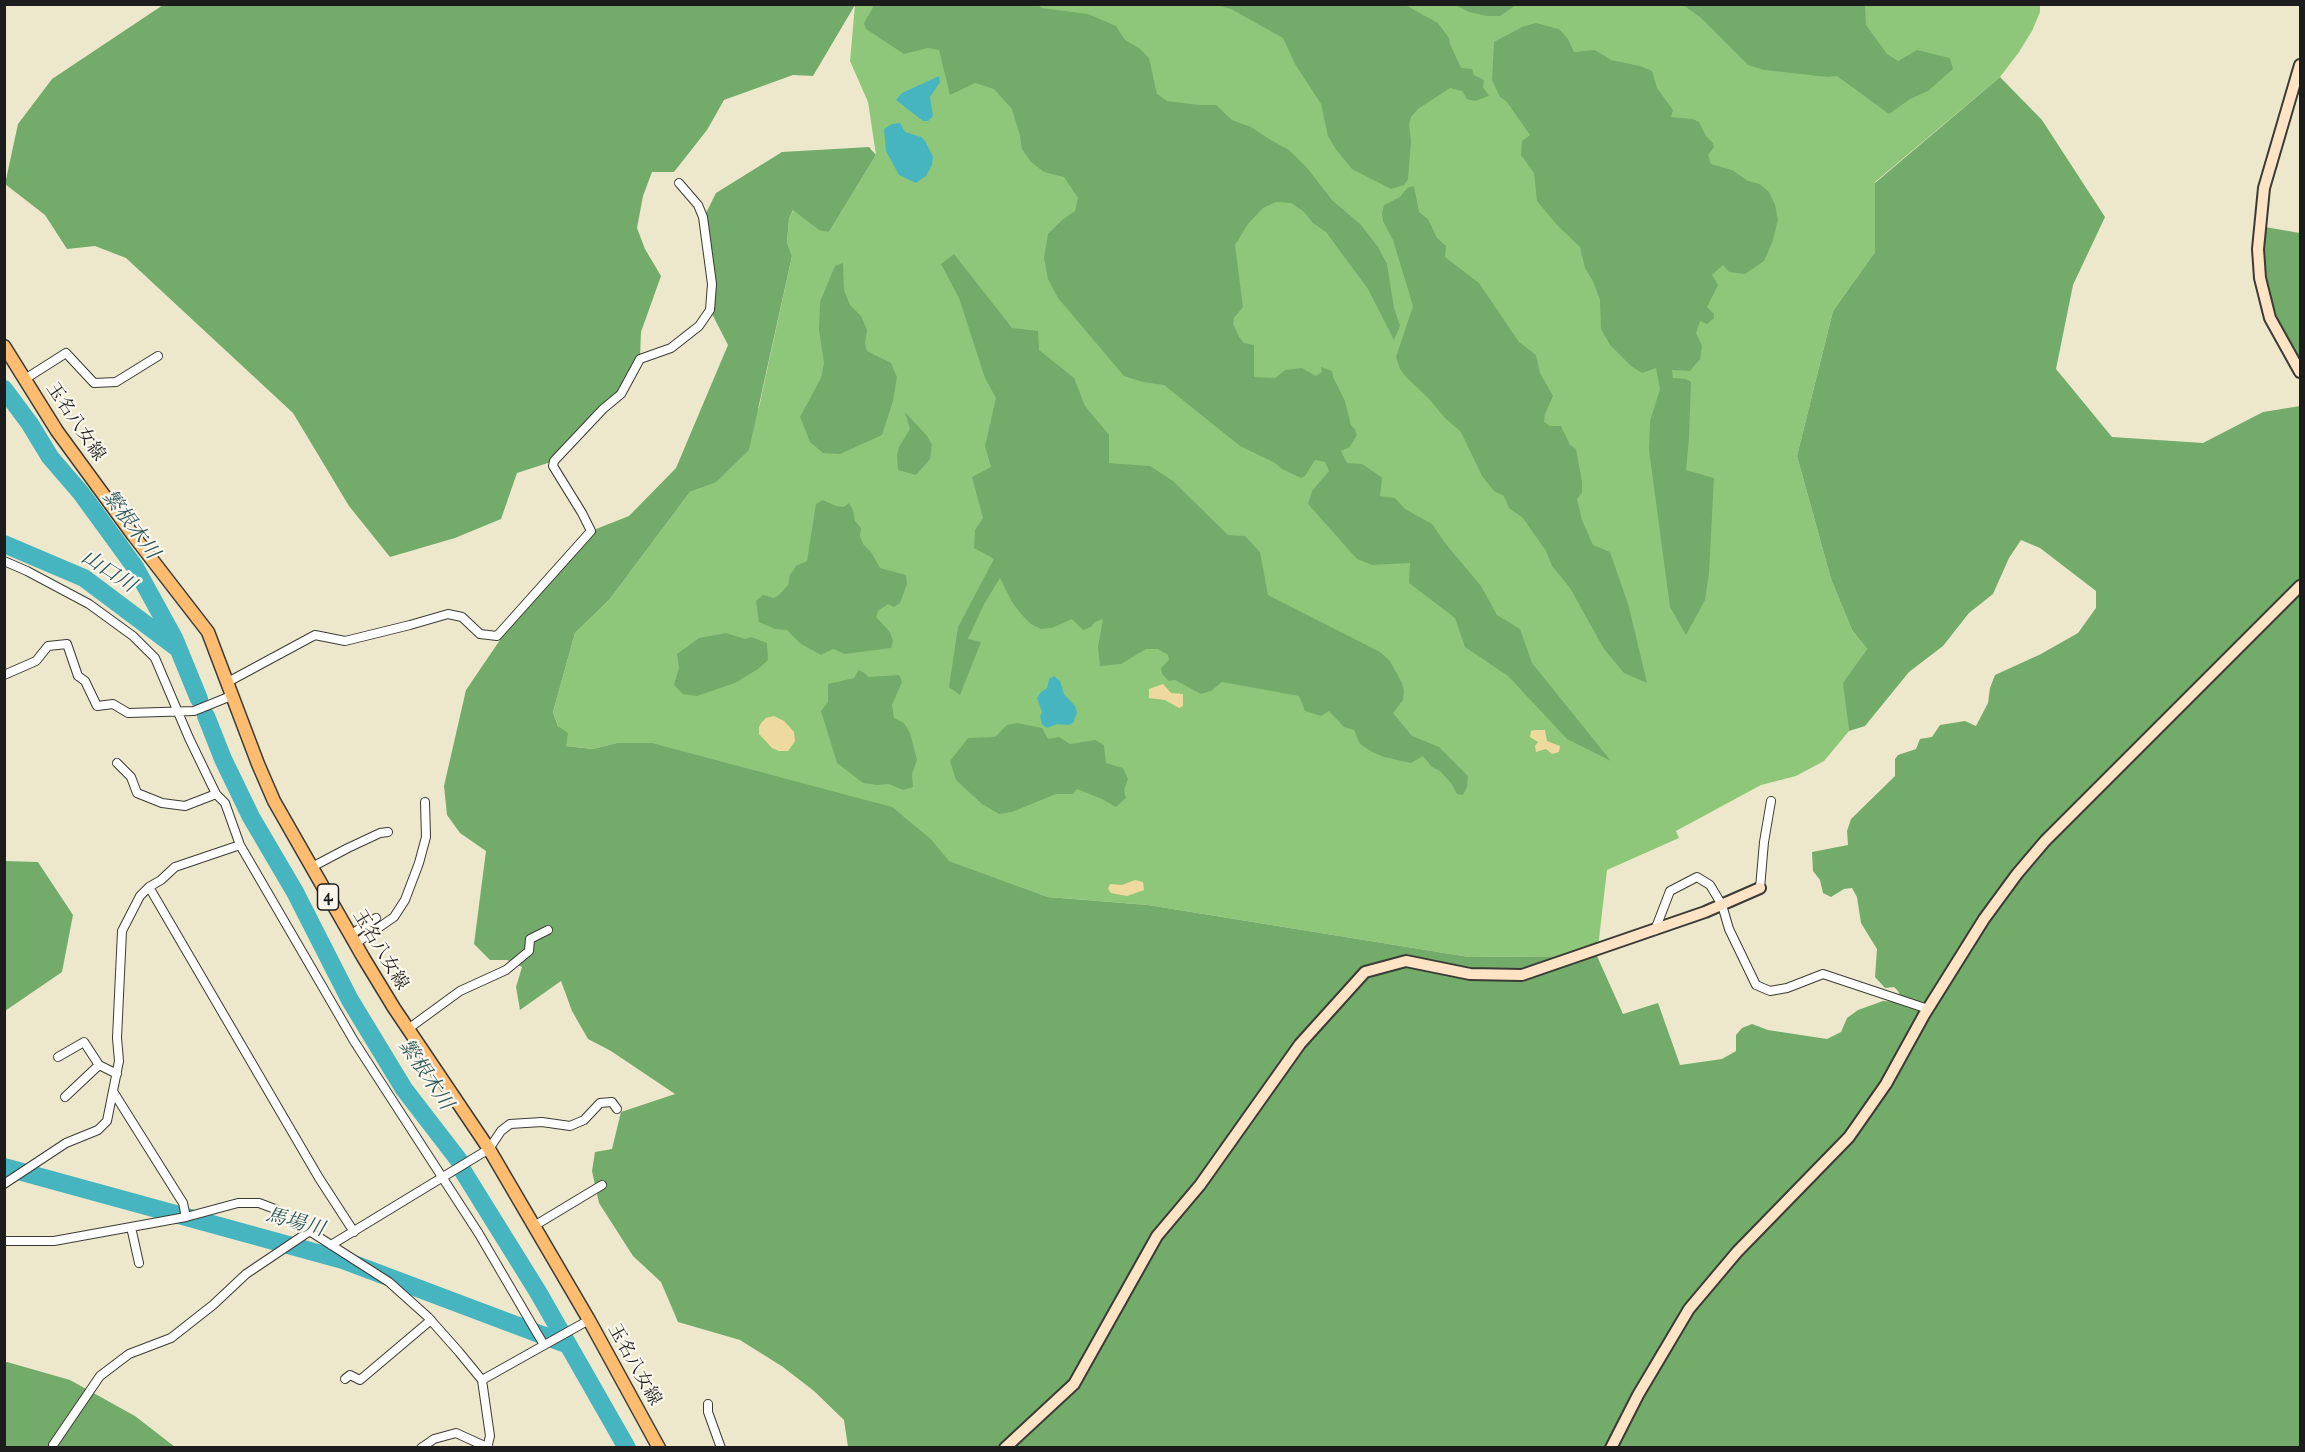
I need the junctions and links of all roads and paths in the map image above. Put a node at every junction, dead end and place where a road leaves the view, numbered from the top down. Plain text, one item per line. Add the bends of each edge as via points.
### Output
1 (2301, 65) edge
2 (679, 183) dead end
3 (4, 346) edge
4 (158, 356) dead end
5 (2301, 372) edge
6 (25, 379) junction
7 (4, 561) edge
8 (2301, 586) edge
9 (4, 675) edge
10 (226, 683) junction
11 (231, 696) junction
12 (178, 711) junction
13 (117, 763) dead end
14 (216, 794) junction
15 (1771, 801) dead end
16 (425, 802) dead end
17 (388, 832) dead end
18 (240, 845) junction
19 (312, 867) junction
20 (149, 887) junction
21 (1760, 888) joint
22 (1722, 905) junction
23 (376, 918) dead end
24 (548, 930) dead end
25 (1654, 930) junction
26 (353, 940) junction
27 (1928, 1009) junction
28 (408, 1029) junction
29 (58, 1057) dead end
30 (99, 1065) junction
31 (117, 1074) junction
32 (114, 1093) junction
33 (64, 1097) dead end
34 (617, 1109) dead end
35 (489, 1149) junction
36 (443, 1178) junction
37 (4, 1184) edge
38 (602, 1185) dead end
39 (186, 1217) junction
40 (534, 1226) junction
41 (131, 1227) junction
42 (310, 1231) junction
43 (354, 1232) junction
44 (4, 1241) edge
45 (331, 1245) junction
46 (140, 1263) dead end
47 (431, 1320) junction
48 (587, 1321) junction
49 (544, 1345) junction
50 (345, 1379) dead end
51 (482, 1380) junction
52 (708, 1404) dead end
53 (488, 1447) edge
54 (54, 1448) edge
55 (421, 1448) edge
56 (659, 1448) edge
57 (721, 1448) edge
58 (1005, 1448) edge
59 (1611, 1448) edge

1 - 5 street via 2264,188 2258,249 2260,278 2271,318
2 - 10 street via 703,217 712,284 710,310 699,326 671,348 640,358 621,394 554,461 553,466 591,531 497,636 480,634 462,617 448,614 345,641 315,635
3 - 6 main road, 玉名八女線 / 4
4 - 6 street via 116,382 94,383 66,353
6 - 10 main road, 玉名八女線 / 4 via 71,450 208,632
7 - 12 street via 89,604 133,636 155,658
8 - 27 street via 2044,841 1984,919
9 - 12 street via 36,661 48,646 67,644 78,676 86,681 97,706 113,704 128,713
10 - 11 main road, 玉名八女線 / 4
11 - 12 street via 194,711
11 - 19 main road, 玉名八女線 / 4 via 274,801
12 - 14 street
13 - 14 street via 131,777 137,792 162,803 185,806
14 - 18 street via 225,803
15 - 21 street
16 - 26 street via 426,837 405,900 394,917
17 - 19 street
18 - 20 street via 175,867
18 - 36 street via 354,1041
19 - 26 main road, 玉名八女線 / 4
20 - 31 street via 122,931
20 - 43 street
21 - 22 street
22 - 25 street
22 - 25 street via 1710,885 1697,877 1670,891
22 - 27 street via 1756,985 1770,991 1823,974
23 - 26 street
24 - 28 street via 530,939 529,951 506,970 460,991
25 - 58 street via 1522,975 1470,974 1406,961 1365,972 1300,1044 1200,1185 1157,1236 1074,1384
26 - 28 main road, 玉名八女線 / 4
27 - 59 street via 1886,1084 1849,1137 1737,1252 1689,1309
28 - 35 main road, 玉名八女線 / 4
29 - 30 street via 84,1042
30 - 31 street
30 - 33 street
31 - 32 street
32 - 37 street via 107,1121 98,1130 66,1143
32 - 39 street via 183,1203
34 - 35 street via 612,1102 600,1103 584,1120 570,1126 542,1122 510,1124
35 - 36 street
35 - 40 main road, 玉名八女線 / 4
36 - 43 street
36 - 49 street
38 - 40 street
39 - 41 street
39 - 42 street via 238,1203 259,1203
40 - 48 main road, 玉名八女線 / 4
41 - 44 street via 54,1240
41 - 46 street
42 - 45 street
42 - 54 street via 246,1274 171,1338 129,1354 100,1376
43 - 45 street
45 - 47 street via 389,1282
47 - 50 street via 360,1380 350,1375
47 - 51 street
48 - 49 street
48 - 56 main road, 玉名八女線 / 4
49 - 51 street
51 - 53 street
52 - 57 street
53 - 55 street via 456,1433 434,1438

